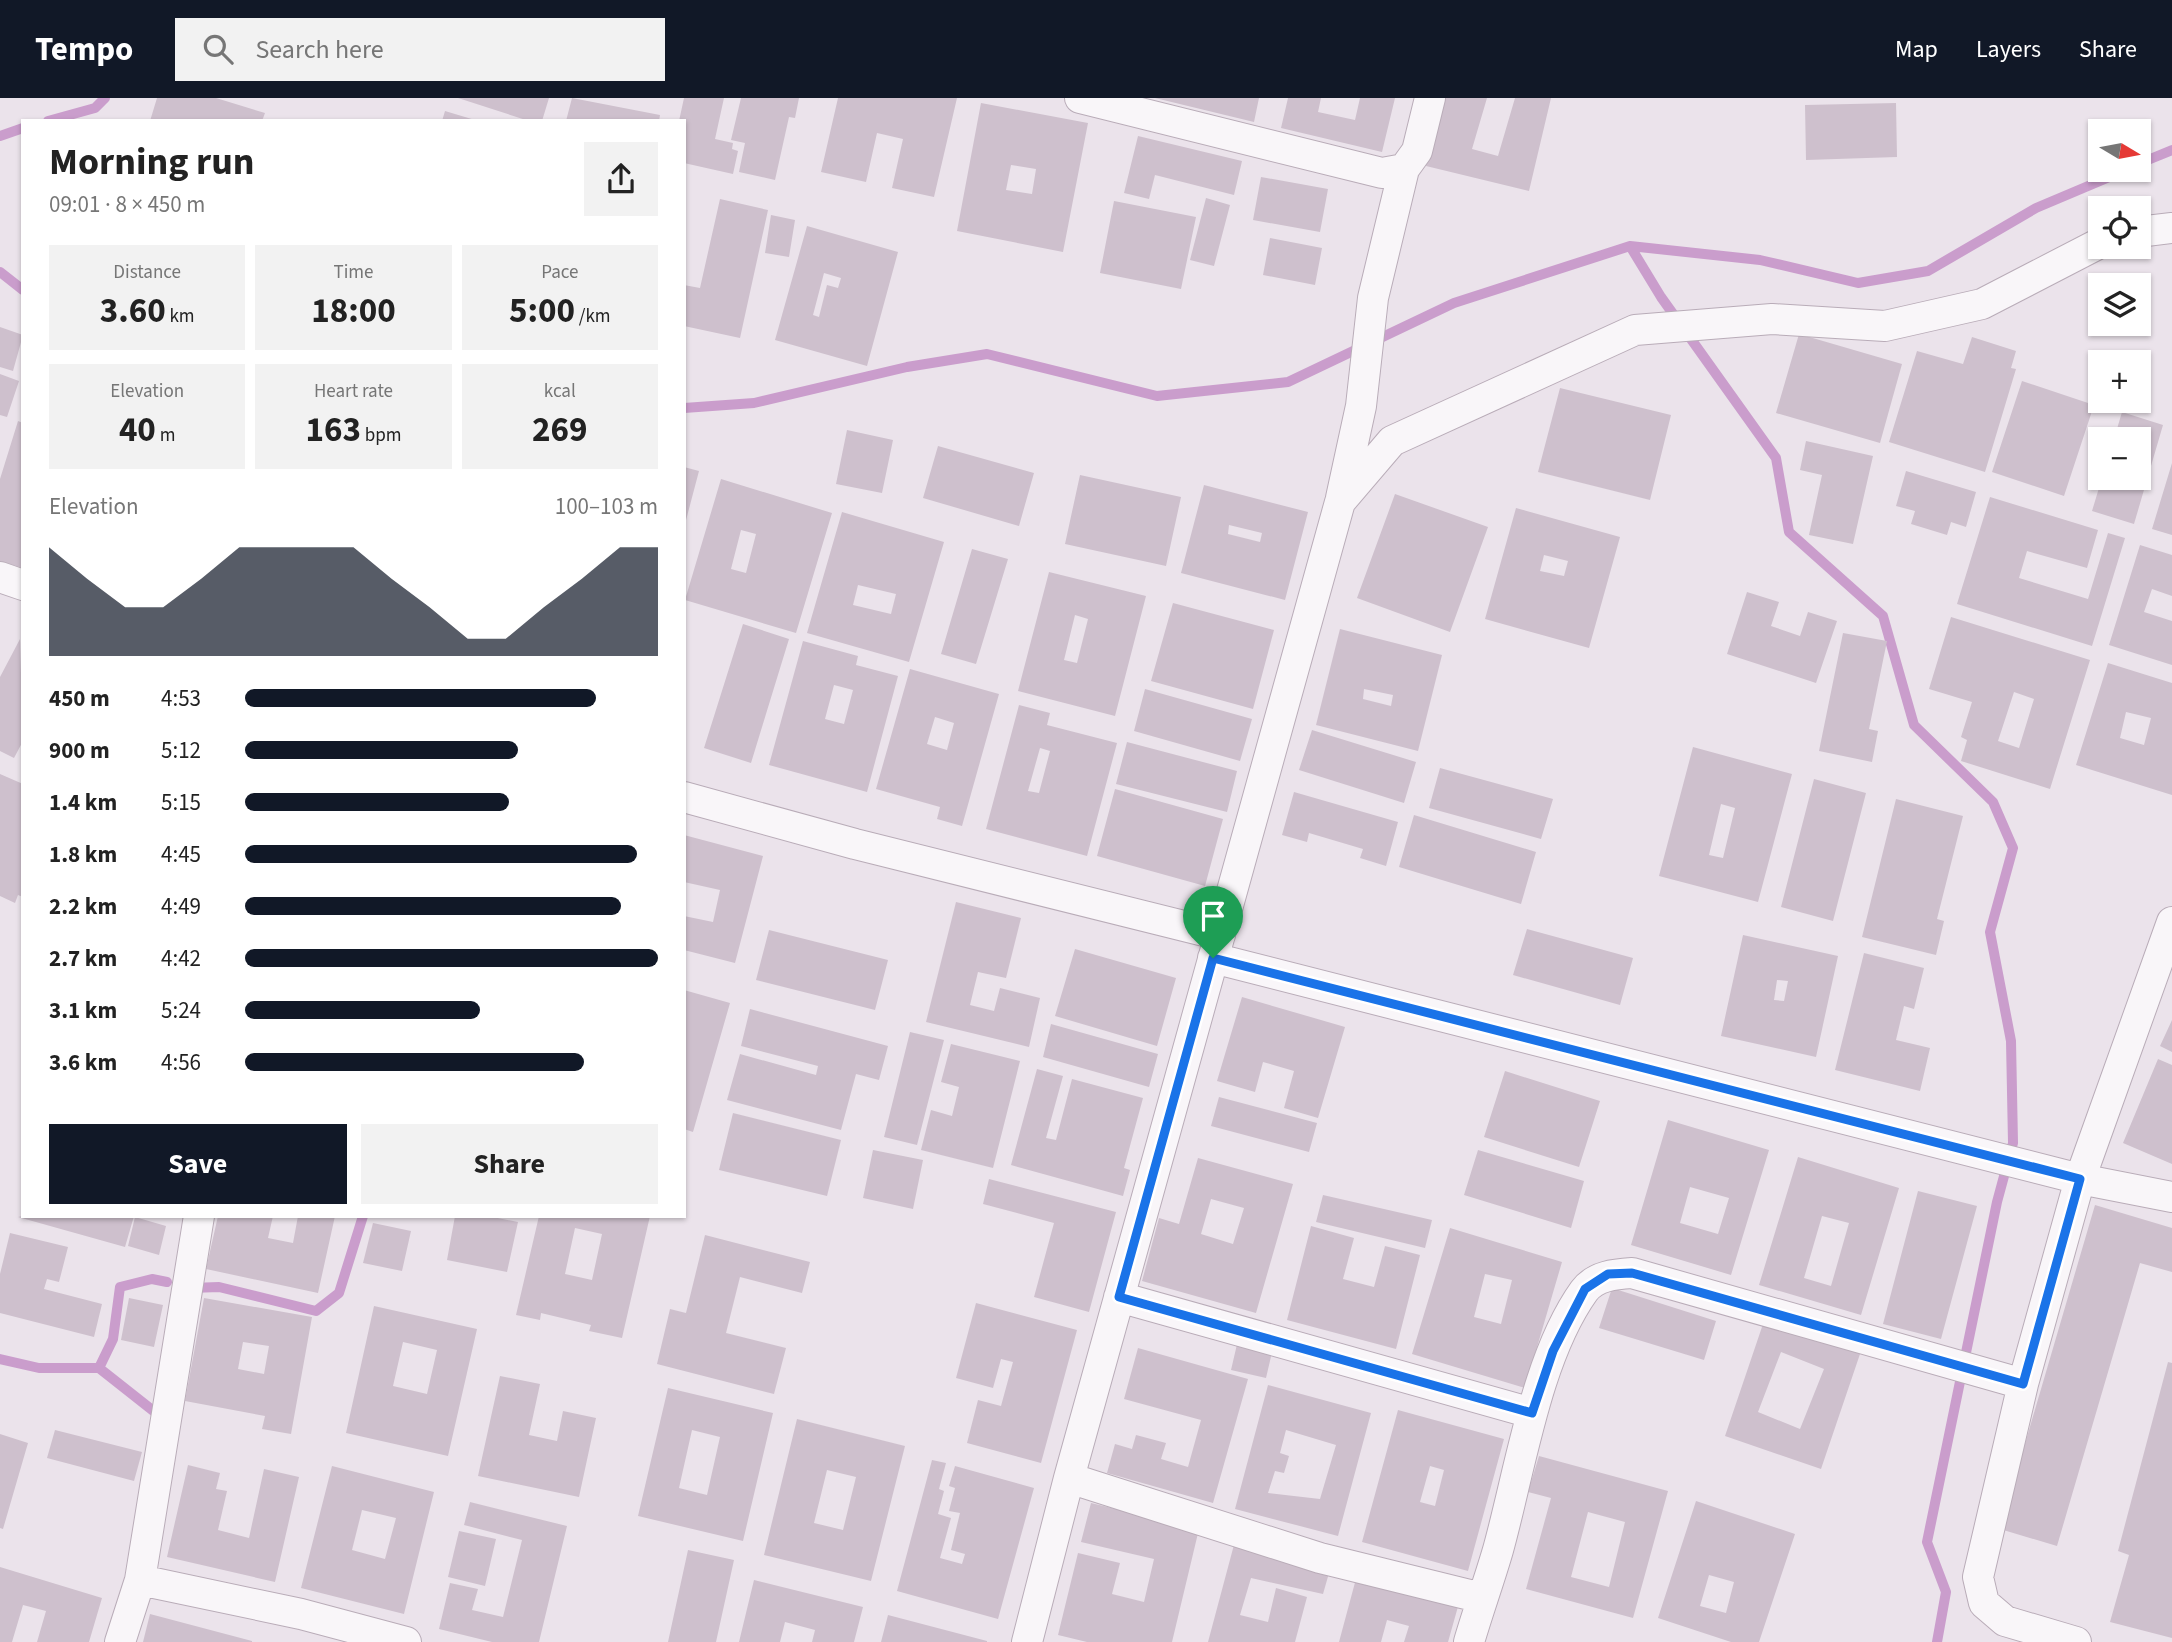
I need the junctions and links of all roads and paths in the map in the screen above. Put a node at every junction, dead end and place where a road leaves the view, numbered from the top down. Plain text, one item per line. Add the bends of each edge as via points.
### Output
1 (1080, 98) edge
2 (1430, 98) edge
3 (1404, 169) junction
4 (2172, 228) edge
5 (2151, 230) edge
6 (2088, 249) edge
7 (1340, 502) junction
8 (0, 578) edge
9 (21, 584) edge
10 (686, 798) edge
11 (2172, 922) edge
12 (1217, 947) junction
13 (2080, 1179) junction
14 (2172, 1197) edge
15 (200, 1218) edge
16 (1119, 1297) junction
17 (2023, 1384) junction
18 (1532, 1413) junction
19 (1069, 1478) junction
20 (140, 1580) junction
21 (1482, 1598) junction
22 (120, 1642) edge
23 (406, 1642) edge
24 (1027, 1642) edge
25 (1469, 1642) edge
26 (2076, 1642) edge

1 - 3 street via 1382,173
2 - 3 street via 1417,151
3 - 7 street via 1373,298 1361,406
4 - 5 street
6 - 7 street via 1982,304 1885,326 1772,320 1635,330 1392,441
7 - 12 street
8 - 9 street
10 - 12 street
11 - 13 street
12 - 13 street
12 - 16 street
13 - 14 street
13 - 17 street
15 - 20 street
16 - 18 street
16 - 19 street
17 - 18 street via 1632,1273 1608,1274 1585,1289 1553,1351
17 - 26 street via 1978,1577 1984,1603 2005,1621
18 - 21 street
19 - 21 street via 1320,1558
19 - 24 street
20 - 22 street
20 - 23 street
21 - 25 street

